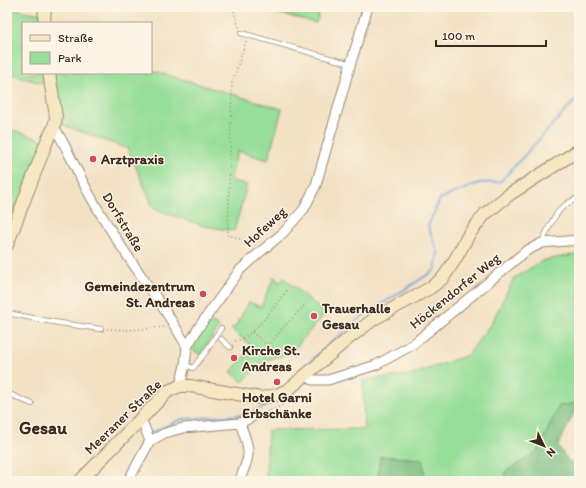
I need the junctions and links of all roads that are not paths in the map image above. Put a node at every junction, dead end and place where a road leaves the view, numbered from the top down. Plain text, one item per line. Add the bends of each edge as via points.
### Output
1 (45, 7) edge
2 (368, 7) edge
3 (44, 22) edge
4 (241, 33) road end
5 (351, 64) junction
6 (49, 74) edge
7 (54, 128) junction
8 (579, 150) edge
9 (579, 197) edge
10 (579, 240) edge
11 (542, 243) junction
12 (7, 245) edge
13 (7, 314) edge
14 (221, 328) dead end
15 (101, 329) road end
16 (221, 339) dead end
17 (187, 347) junction
18 (230, 347) dead end
19 (185, 365) junction
20 (306, 375) junction
21 (180, 386) junction
22 (7, 393) edge
23 (32, 404) dead end
24 (252, 416) dead end
25 (141, 419) junction
26 (240, 423) junction
27 (148, 437) junction
28 (80, 481) edge
29 (128, 481) edge
30 (239, 481) edge

1 - 3 street
2 - 5 street, Hofeweg
4 - 5 lane
5 - 17 street, Hofeweg via 316,185 304,208 283,234 240,270
6 - 7 street via 56,117
7 - 12 street
7 - 17 street, Dorfstraße via 63,140 99,212
8 - 20 street, Meeraner Straße via 510,194 485,214 469,234 443,278 374,319
9 - 11 lane via 565,205 556,216
10 - 11 street, Höckendorfer Weg
11 - 20 street, Höckendorfer Weg via 526,251 412,345 376,365 328,380 313,380
13 - 15 lane
14 - 19 lane via 192,368
16 - 18 lane
17 - 19 street, Hofeweg
19 - 21 street, Hofeweg
20 - 21 street, Meeraner Straße via 288,390 261,398
21 - 25 street, Meeraner Straße via 168,391
22 - 23 lane
24 - 26 street
25 - 27 street
25 - 28 street, Meeraner Straße
26 - 27 street via 183,428
26 - 30 street via 249,449 247,464
27 - 29 street

